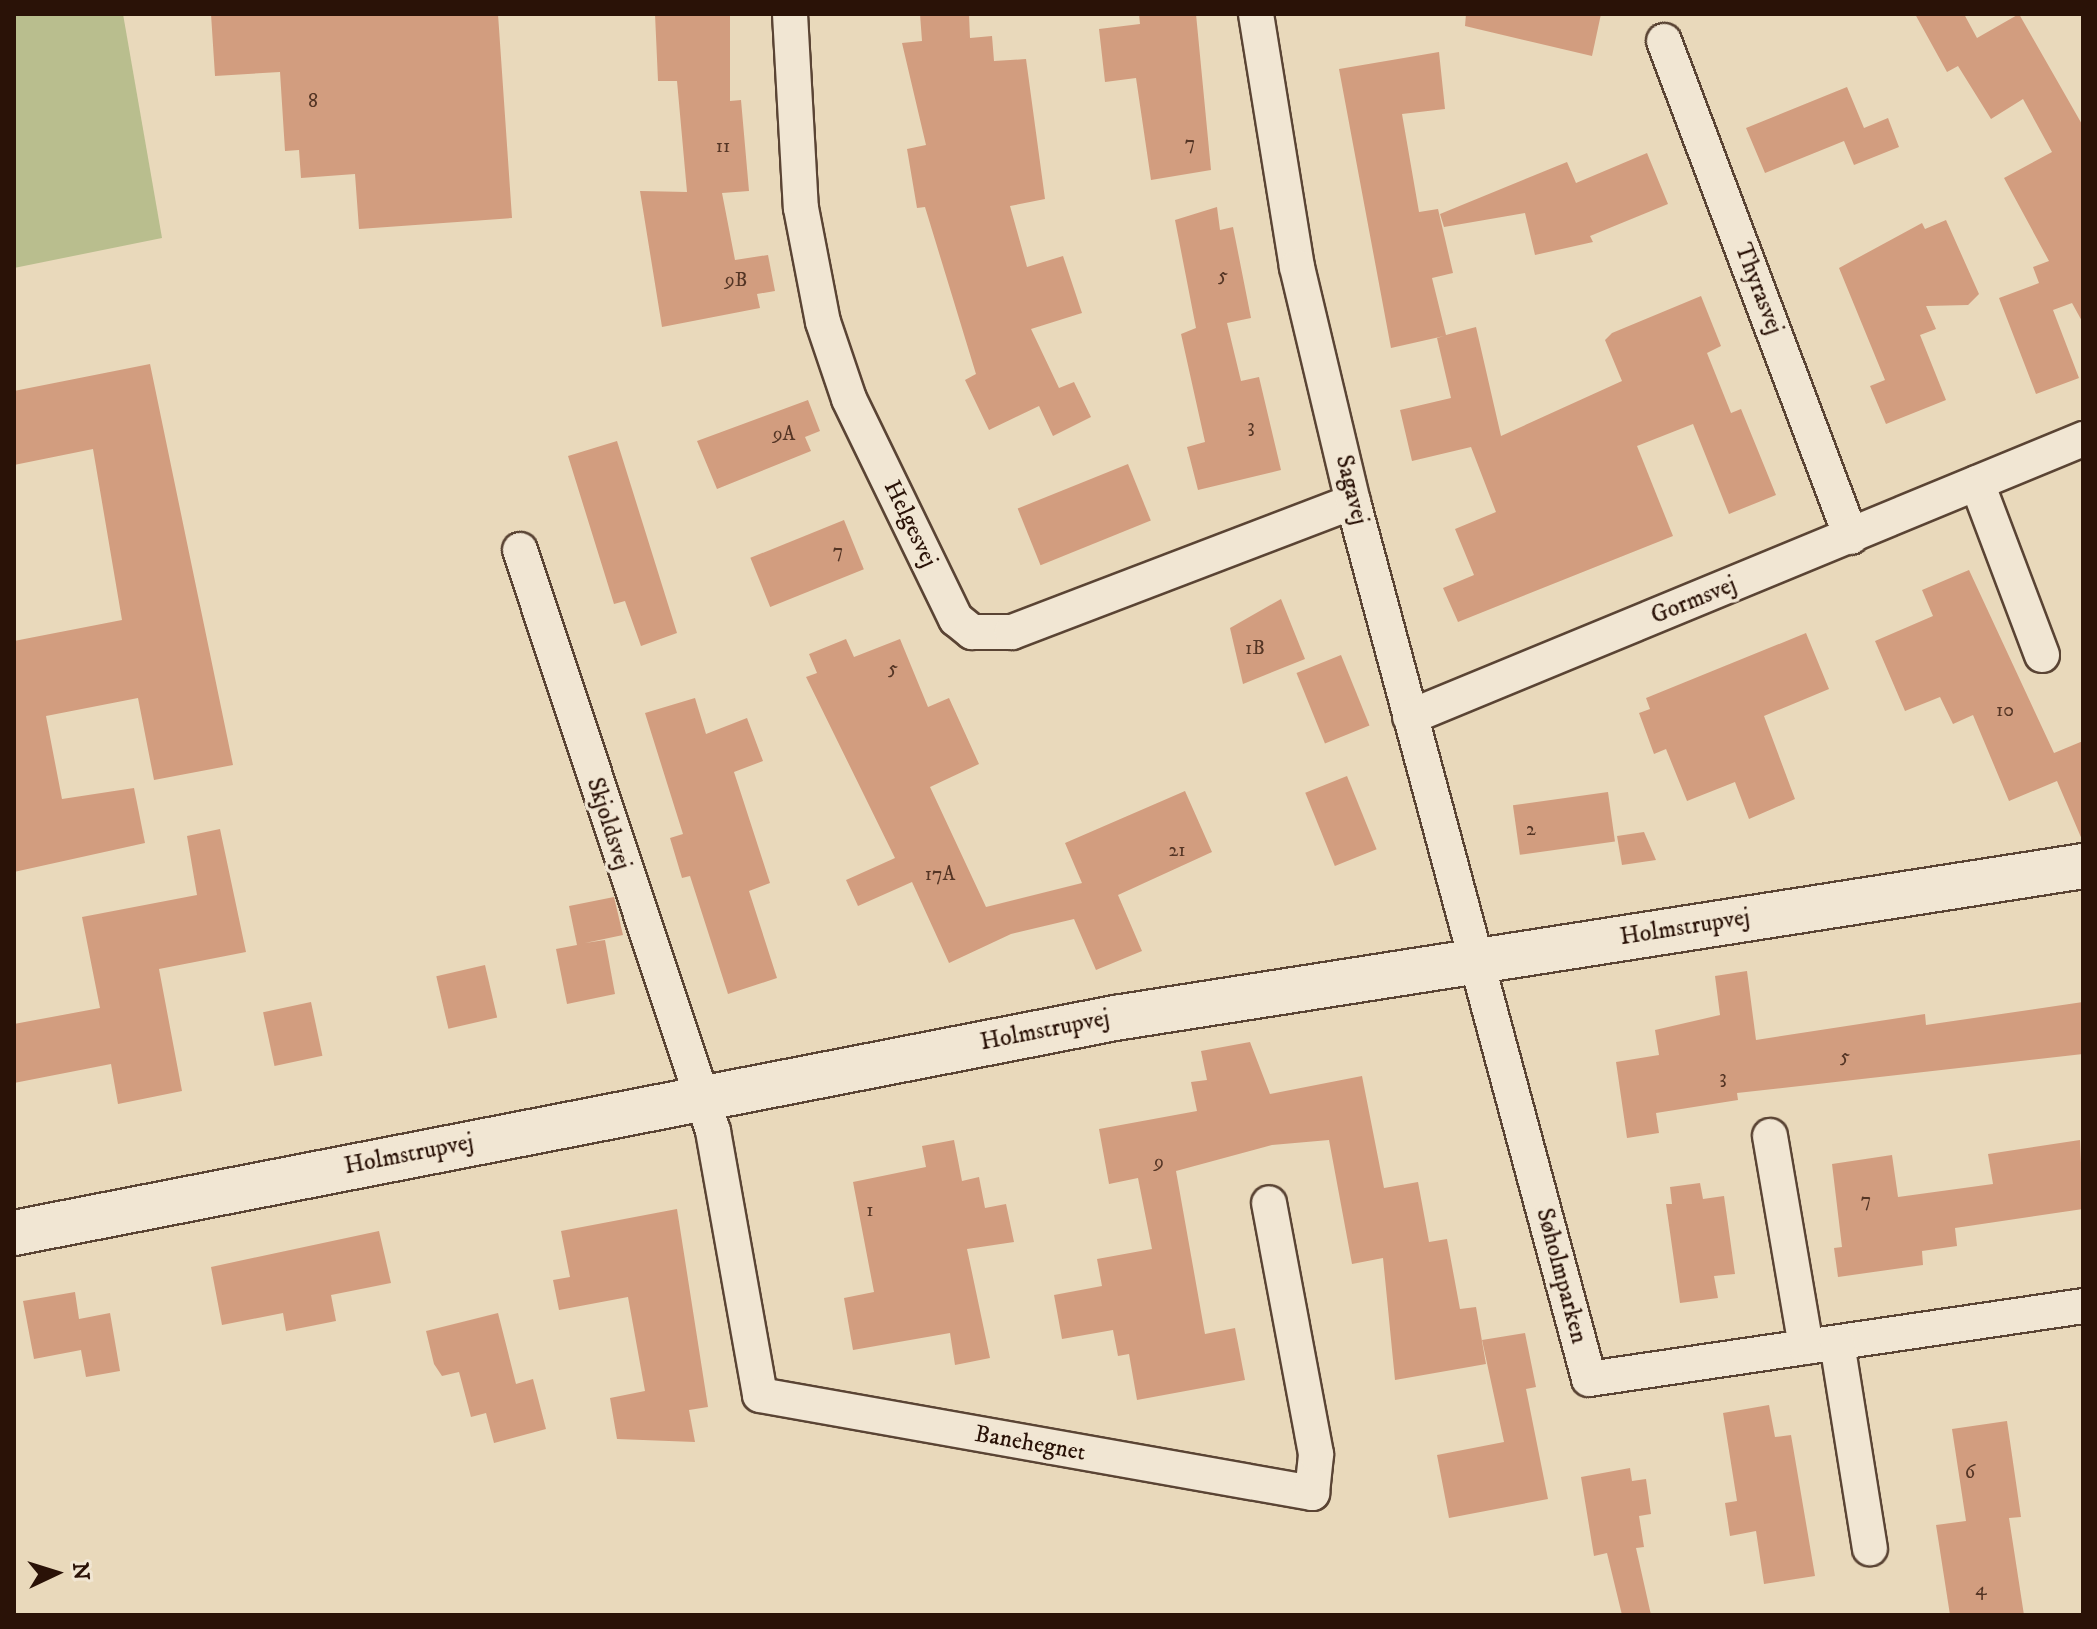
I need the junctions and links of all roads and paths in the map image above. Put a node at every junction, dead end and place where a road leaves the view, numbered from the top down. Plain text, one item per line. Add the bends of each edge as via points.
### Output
1 (790, 14) edge
2 (1256, 14) edge
3 (1664, 41) dead end
4 (2083, 439) edge
5 (1977, 483) junction
6 (1353, 502) junction
7 (1851, 537) junction
8 (520, 550) dead end
9 (2042, 655) dead end
10 (1410, 717) junction
11 (2083, 866) edge
12 (1478, 960) junction
13 (699, 1097) junction
14 (1770, 1136) dead end
15 (1269, 1203) dead end
16 (14, 1233) edge
17 (2083, 1306) edge
18 (1821, 1345) junction
19 (1870, 1548) dead end

1 - 6 street, Helgesvej via 801,208 823,322 849,399 956,619 972,632 1012,632
2 - 6 street, Sagavej via 1297,267
3 - 7 street, Thyrasvej
4 - 5 street, Gormsvej
5 - 7 street, Gormsvej
5 - 9 street
6 - 10 street, Sagavej
7 - 10 street, Gormsvej
8 - 13 street, Skjoldsvej
10 - 12 street, Sagavej
11 - 12 street, Holmstrupvej
12 - 13 street, Holmstrupvej
12 - 18 street, Søholmparken via 1589,1379
13 - 15 street, Banehegnet via 713,1131 760,1395 1312,1493 1316,1454
13 - 16 street, Holmstrupvej
14 - 18 street
17 - 18 street, Søholmparken
18 - 19 street

